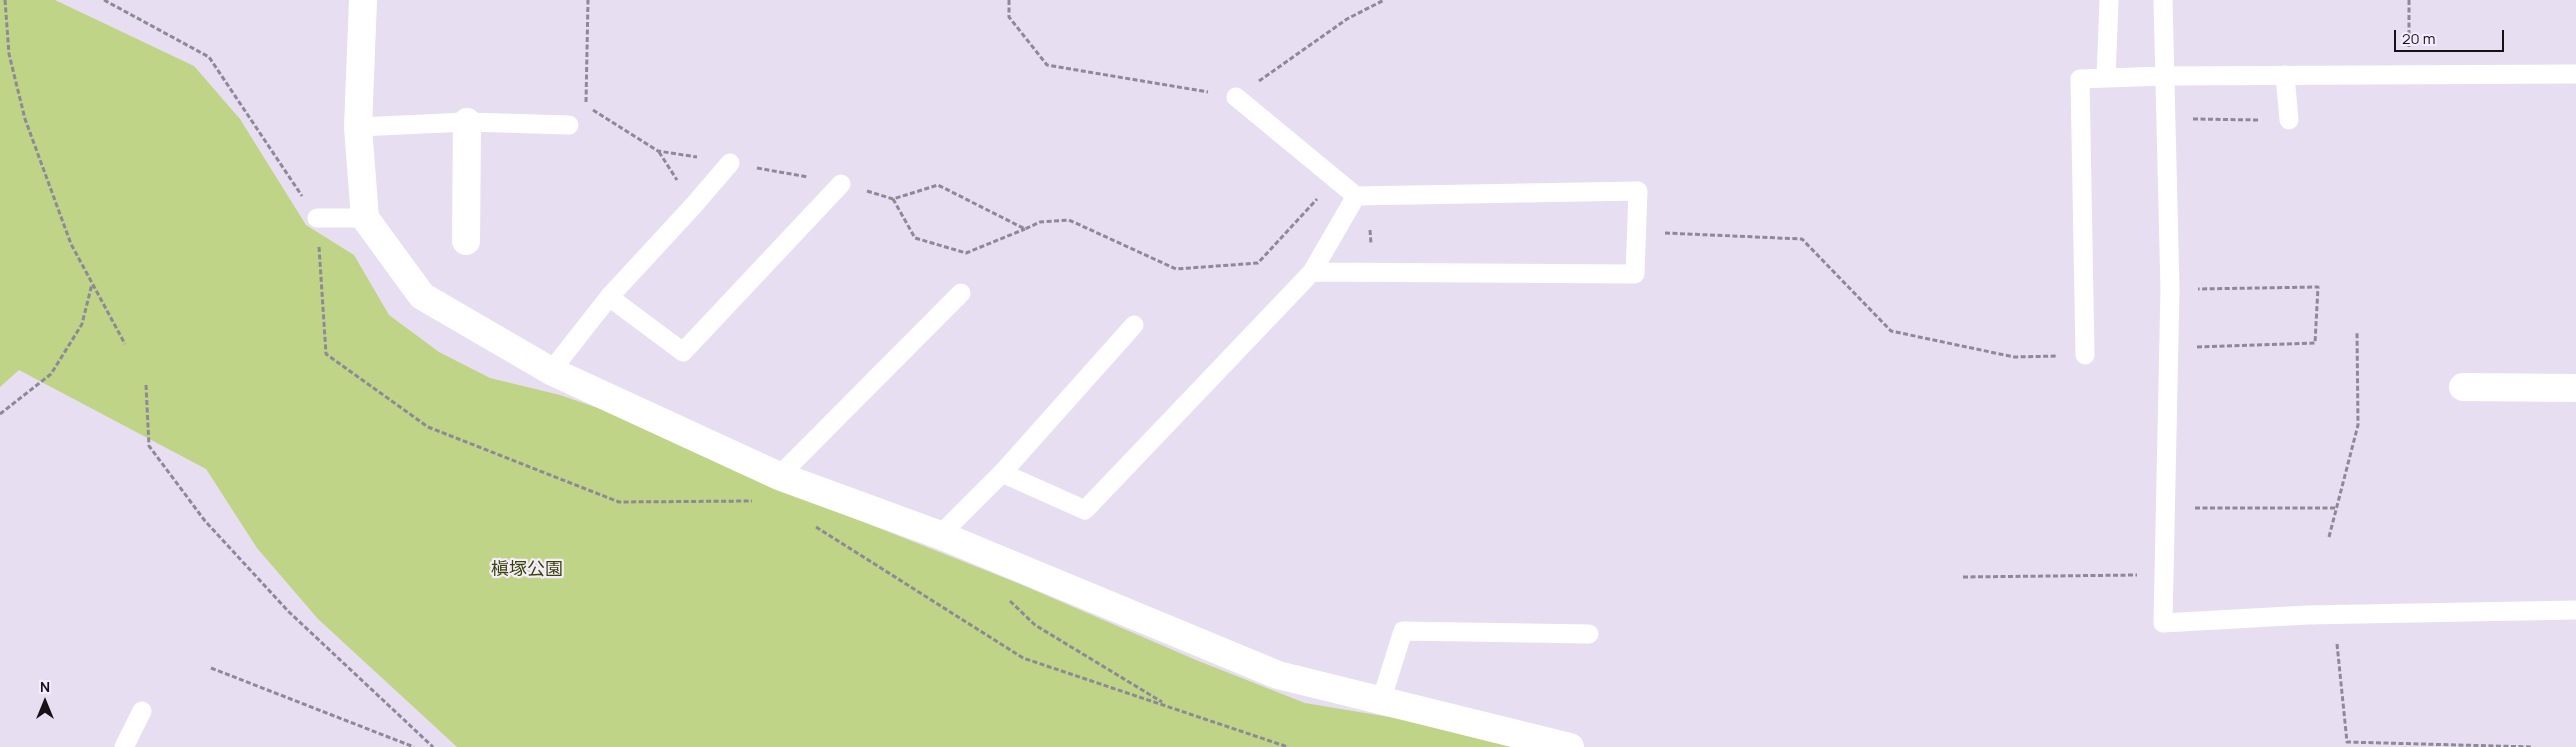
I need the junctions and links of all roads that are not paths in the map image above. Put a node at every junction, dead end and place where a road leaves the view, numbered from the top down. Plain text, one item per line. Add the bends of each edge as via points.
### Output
1 (364, 0) edge
2 (2108, 0) edge
3 (2164, 0) edge
4 (2576, 74) edge
5 (2285, 75) junction
6 (2164, 76) junction
7 (2106, 78) junction
8 (1236, 97) road end
9 (2289, 120) road end
10 (467, 122) junction
11 (569, 125) dead end
12 (358, 126) junction
13 (730, 163) road end
14 (841, 184) road end
15 (1362, 197) junction
16 (317, 218) dead end
17 (365, 218) junction
18 (466, 241) dead end
19 (1312, 272) junction
20 (961, 294) dead end
21 (609, 296) junction
22 (1134, 325) dead end
23 (2085, 355) road end
24 (551, 371) junction
25 (2463, 387) dead end
26 (2576, 388) edge
27 (1002, 473) junction
28 (779, 476) junction
29 (940, 535) junction
30 (2576, 610) edge
31 (1589, 634) dead end
32 (1381, 701) junction
33 (142, 711) dead end
34 (124, 747) edge
35 (1570, 747) edge

1 - 12 street
2 - 7 lane
3 - 6 lane
4 - 5 lane
5 - 6 lane
5 - 9 lane
6 - 7 lane
6 - 30 lane via 2170,289 2163,623 2334,615
7 - 23 lane via 2080,78
8 - 15 lane via 1335,180
10 - 11 lane
10 - 12 lane
10 - 18 street
12 - 17 street
13 - 21 lane
14 - 21 lane via 683,352
15 - 19 lane
15 - 19 lane via 1638,191 1635,274
16 - 17 lane
17 - 24 street via 422,296
19 - 27 lane via 1085,510
20 - 28 lane
21 - 24 lane
22 - 27 lane
24 - 28 street
25 - 26 street
27 - 29 lane
28 - 29 street
29 - 32 street via 1278,675
31 - 32 lane via 1403,631
32 - 35 street
33 - 34 lane

